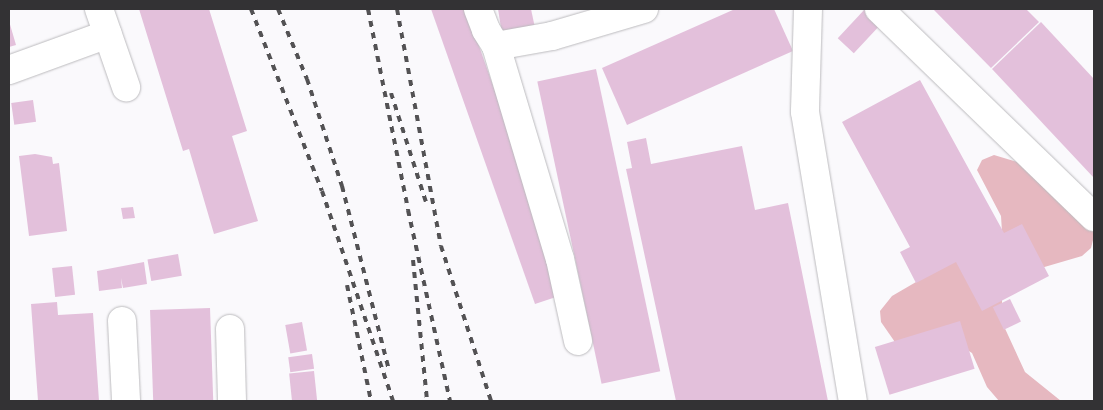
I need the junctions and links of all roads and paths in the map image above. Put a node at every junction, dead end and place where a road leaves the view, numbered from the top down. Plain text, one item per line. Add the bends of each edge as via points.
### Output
1 (99, 9) edge
2 (478, 9) edge
3 (644, 9) edge
4 (808, 9) edge
5 (879, 9) edge
6 (108, 34) junction
7 (496, 46) junction
8 (9, 70) edge
9 (126, 87) dead end
10 (1094, 216) edge
11 (122, 320) dead end
12 (230, 328) dead end
13 (578, 341) dead end
14 (126, 401) edge
15 (232, 401) edge
16 (853, 401) edge

1 - 6 lane
2 - 7 lane
3 - 7 lane via 552,36
4 - 16 lane via 805,112
5 - 10 lane
6 - 8 lane
6 - 9 lane
7 - 13 lane via 560,258
11 - 14 lane
12 - 15 lane

